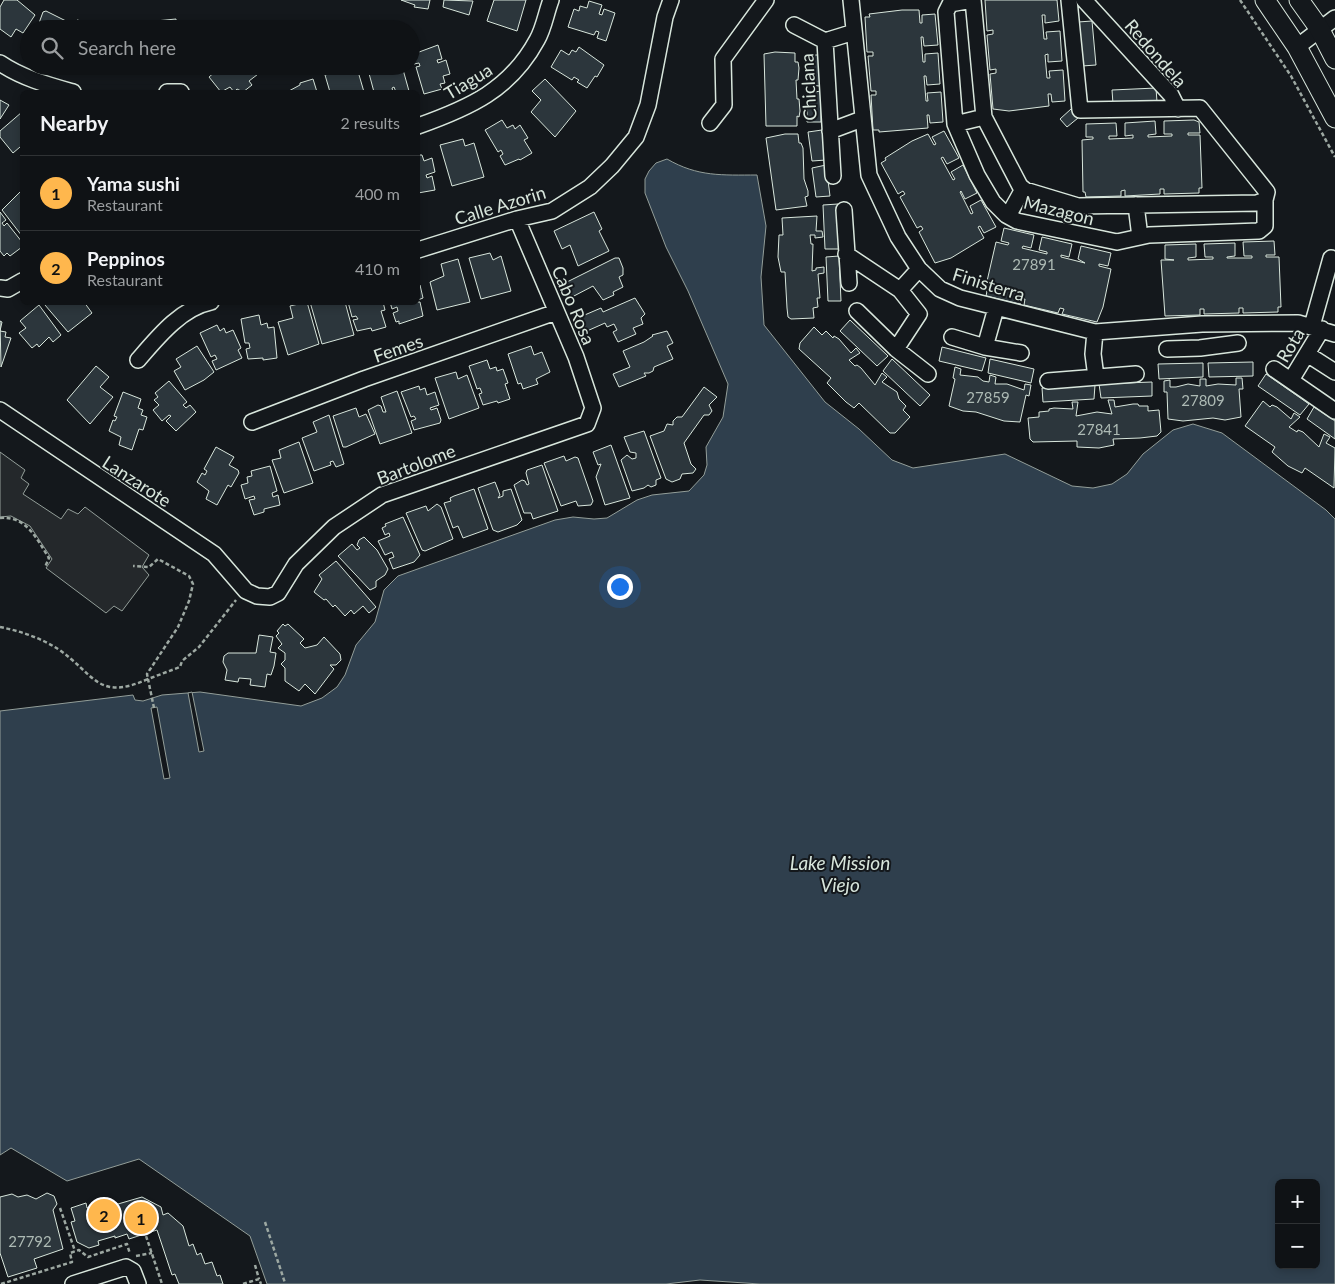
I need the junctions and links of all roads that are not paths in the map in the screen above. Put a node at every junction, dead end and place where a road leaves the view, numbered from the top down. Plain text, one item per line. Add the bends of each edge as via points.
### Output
1 (551, 0) edge
2 (671, 0) edge
3 (766, 0) edge
4 (851, 0) edge
5 (972, 0) edge
6 (1069, 0) edge
7 (1084, 0) edge
8 (1264, 0) edge
9 (1299, 0) edge
10 (1327, 23) edge
11 (794, 25) dead end
12 (854, 32) junction
13 (825, 41) junction
14 (1297, 47) junction
15 (1333, 50) edge
16 (0, 63) edge
17 (20, 73) edge
18 (24, 75) edge
19 (67, 90) edge
20 (1184, 109) junction
21 (984, 117) junction
22 (1335, 118) edge
23 (862, 119) junction
24 (710, 123) dead end
25 (955, 124) junction
26 (420, 125) edge
27 (830, 131) junction
28 (833, 176) dead end
29 (1023, 188) junction
30 (1266, 196) junction
31 (1136, 205) junction
32 (844, 210) dead end
33 (1008, 216) junction
34 (517, 219) junction
35 (1140, 238) junction
36 (420, 249) edge
37 (846, 254) junction
38 (1331, 258) dead end
39 (919, 269) junction
40 (20, 282) edge
41 (849, 283) dead end
42 (0, 288) edge
43 (900, 290) junction
44 (200, 305) edge
45 (996, 308) junction
46 (857, 311) dead end
47 (556, 312) junction
48 (1202, 324) junction
49 (1323, 330) edge
50 (1095, 332) junction
51 (952, 336) dead end
52 (1238, 343) dead end
53 (985, 347) junction
54 (896, 348) junction
55 (1200, 348) junction
56 (1167, 349) dead end
57 (1021, 353) dead end
58 (1307, 354) junction
59 (138, 360) dead end
60 (1274, 369) dead end
61 (1335, 372) edge
62 (928, 374) dead end
63 (1136, 374) dead end
64 (1096, 377) junction
65 (1048, 380) dead end
66 (1290, 380) junction
67 (593, 408) joint
68 (0, 410) edge
69 (1335, 411) edge
70 (252, 422) dead end
71 (246, 591) joint
72 (73, 1284) edge
73 (138, 1284) edge

1 - 26 street, Tiagua via 538,39 516,73 491,94
2 - 34 street, Calle Azorin via 648,105 636,137 590,187 552,211
3 - 24 street via 723,59 724,105
4 - 12 street, Finisterra
5 - 21 street, Mazagon
5 - 25 street, Mazagon via 950,4 946,12
6 - 20 street via 1080,110
7 - 20 street, Redondela
8 - 14 main road
9 - 10 main road
10 - 14 street
10 - 15 main road
11 - 13 street, Chiclana
12 - 13 street, Chiclana
12 - 23 street, Finisterra
13 - 27 street, Chiclana
14 - 15 street
14 - 22 main road
16 - 17 street
18 - 19 street
20 - 30 street, Redondela via 1200,108
21 - 25 street
21 - 29 street, Mazagon
23 - 27 street, Chiclana
23 - 39 street, Finisterra via 869,175 894,229
25 - 33 street, Mazagon via 992,202
27 - 28 street, Chiclana
29 - 31 street, Mazagon via 1078,206
29 - 33 street
30 - 31 street, Mazagon via 1257,203
30 - 35 street, Mazagon via 1264,226 1259,231
31 - 35 street
32 - 37 street
33 - 35 street, Mazagon via 1017,221 1117,242
34 - 36 street, Calle Azorin
34 - 47 street, Cabo Rosa
37 - 41 street
37 - 43 street
38 - 49 street, Rota
39 - 43 street
39 - 45 street, Finisterra via 940,289
40 - 42 street via 8,289
43 - 54 street via 919,314
44 - 59 street via 162,332
45 - 50 street, Finisterra
45 - 53 street
46 - 54 street
47 - 67 street, Cabo Rosa
47 - 70 street, Femes
48 - 49 street, Finisterra via 1298,323
48 - 50 street, Finisterra
48 - 55 street
49 - 58 street, Rota
50 - 64 street
51 - 53 street
52 - 55 street
53 - 57 street
54 - 62 street
55 - 56 street
58 - 61 street
58 - 66 street, Rota
60 - 66 street, Rota
63 - 64 street
64 - 65 street
66 - 69 street, Rota
67 - 71 street, Bartolome via 587,424 382,495 328,533 296,564 278,594 257,596
68 - 71 street, Lanzarote via 214,554
72 - 73 street via 126,1267 133,1271

